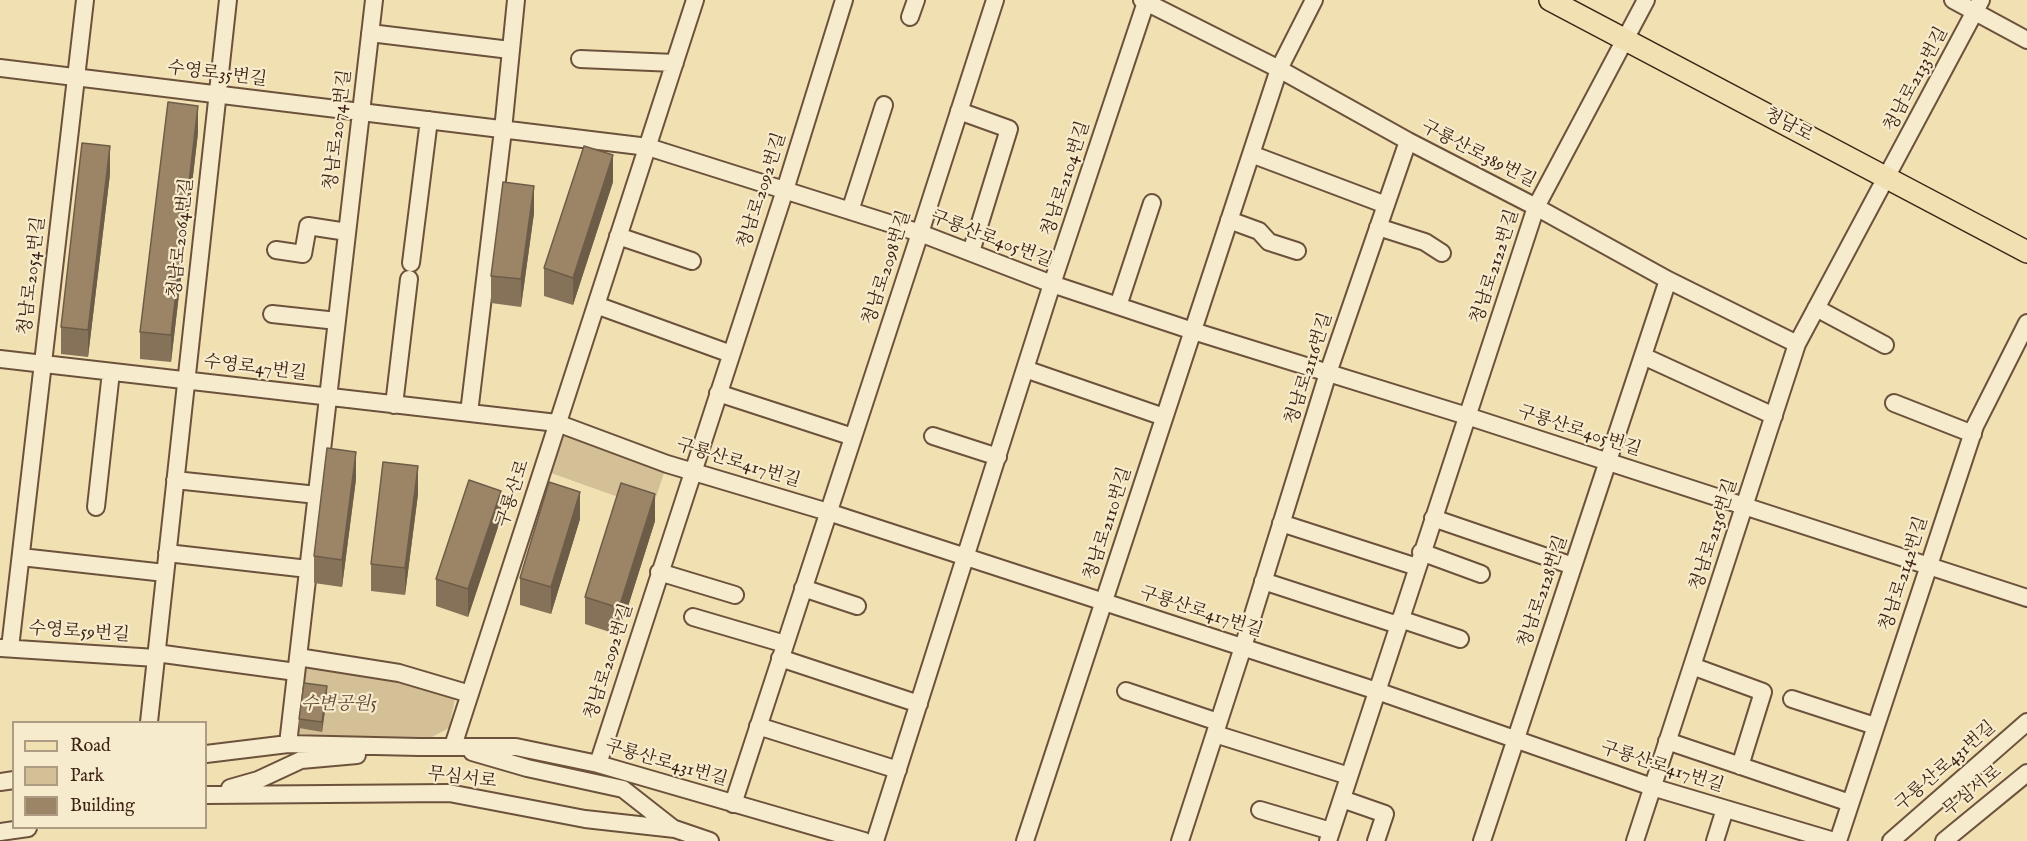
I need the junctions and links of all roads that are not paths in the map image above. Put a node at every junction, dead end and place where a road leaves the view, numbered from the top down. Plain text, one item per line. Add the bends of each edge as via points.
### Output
1 (85, 0) edge
2 (228, 0) edge
3 (374, 0) edge
4 (516, 0) edge
5 (695, 0) edge
6 (844, 0) edge
7 (916, 0) edge
8 (995, 0) edge
9 (1314, 0) edge
10 (1550, 0) edge
11 (1646, 0) edge
12 (1953, 0) edge
13 (1144, 1) edge
14 (1978, 6) edge
15 (910, 17) dead end
16 (370, 33) junction
17 (1624, 39) junction
18 (2027, 40) edge
19 (510, 50) junction
20 (580, 59) dead end
21 (675, 63) junction
22 (0, 68) edge
23 (1279, 69) junction
24 (76, 77) junction
25 (217, 94) junction
26 (884, 105) dead end
27 (959, 111) junction
28 (361, 112) junction
29 (429, 120) junction
30 (503, 130) junction
31 (1408, 141) junction
32 (648, 147) junction
33 (1251, 154) junction
34 (1886, 177) junction
35 (785, 190) junction
36 (1152, 204) dead end
37 (1386, 205) junction
38 (1536, 207) junction
39 (850, 211) junction
40 (1229, 220) junction
41 (1378, 227) junction
42 (347, 232) junction
43 (920, 234) junction
44 (618, 236) junction
45 (276, 250) dead end
46 (1297, 251) dead end
47 (971, 252) junction
48 (2027, 252) edge
49 (1442, 253) dead end
50 (692, 261) dead end
51 (1668, 280) junction
52 (1053, 284) junction
53 (596, 305) junction
54 (1118, 306) junction
55 (1816, 308) junction
56 (272, 314) dead end
57 (337, 321) junction
58 (2027, 323) edge
59 (1193, 331) junction
60 (1797, 344) junction
61 (1885, 345) dead end
62 (731, 354) junction
63 (1643, 356) junction
64 (0, 360) edge
65 (43, 364) junction
66 (1026, 369) junction
67 (111, 372) junction
68 (1328, 373) junction
69 (186, 381) junction
70 (718, 393) junction
71 (328, 397) junction
72 (1894, 404) dead end
73 (394, 405) junction
74 (469, 413) junction
75 (1467, 416) junction
76 (1774, 416) junction
77 (1164, 417) junction
78 (557, 423) junction
79 (1973, 434) junction
80 (933, 436) dead end
81 (853, 437) junction
82 (998, 457) junction
83 (1608, 463) junction
84 (692, 470) junction
85 (175, 480) junction
86 (317, 495) junction
87 (1745, 506) junction
88 (96, 507) dead end
89 (828, 512) junction
90 (1433, 518) junction
91 (1281, 523) junction
92 (167, 553) junction
93 (21, 556) junction
94 (967, 557) junction
95 (1419, 560) junction
96 (1928, 565) junction
97 (1573, 566) junction
98 (308, 569) junction
99 (659, 572) junction
100 (165, 573) junction
101 (1481, 574) dead end
102 (1263, 582) junction
103 (803, 588) junction
104 (735, 595) dead end
105 (2027, 598) edge
106 (1104, 602) junction
107 (857, 606) dead end
108 (693, 617) dead end
109 (1399, 622) junction
110 (1460, 639) dead end
111 (1243, 647) junction
112 (5, 648) edge
113 (782, 651) junction
114 (156, 656) junction
115 (297, 664) junction
116 (1692, 666) junction
117 (1126, 691) dead end
118 (1377, 691) junction
119 (470, 694) junction
120 (1792, 699) dead end
121 (919, 704) junction
122 (149, 721) edge
123 (2027, 722) edge
124 (758, 726) junction
125 (1875, 726) junction
126 (1216, 728) junction
127 (1515, 738) junction
128 (1667, 741) junction
129 (288, 744) junction
130 (453, 746) junction
131 (207, 754) edge
132 (598, 764) junction
133 (1740, 766) junction
134 (898, 770) junction
135 (2027, 773) edge
136 (1349, 776) junction
137 (1652, 787) junction
138 (209, 794) edge
139 (1342, 799) junction
140 (733, 804) junction
141 (1850, 804) junction
142 (1725, 809) junction
143 (1260, 810) dead end
144 (21, 829) edge
145 (675, 829) junction
146 (0, 832) edge
147 (1330, 836) edge
148 (710, 841) edge
149 (864, 841) edge
150 (875, 841) edge
151 (1025, 841) edge
152 (1180, 841) edge
153 (1376, 841) edge
154 (1482, 841) edge
155 (1635, 841) edge
156 (1715, 841) edge
157 (1836, 841) edge
158 (1891, 841) edge
159 (1944, 841) edge

1 - 24 street, 청남로2054번길
2 - 25 street, 청남로2064번길
3 - 16 street, 청남로2074번길
4 - 19 street
5 - 21 street, 구룡산로
6 - 35 street, 청남로2092번길
7 - 15 street
8 - 27 street, 청남로2098번길
9 - 23 street, 청남로2110번길
10 - 17 main road, 청남로
11 - 17 street, 청남로2122번길
12 - 14 street
13 - 23 street, 구룡산로389번길
13 - 52 street, 청남로2104번길
14 - 18 street
14 - 34 street, 청남로2133번길
16 - 19 street
16 - 28 street, 청남로2074번길
17 - 34 main road, 청남로
17 - 38 street, 청남로2122번길
19 - 30 street
20 - 21 street
21 - 32 street, 구룡산로
22 - 24 street, 수영로35번길
23 - 31 street, 구룡산로389번길
23 - 33 street, 청남로2110번길
24 - 25 street, 수영로35번길
24 - 65 street, 청남로2054번길
25 - 28 street, 수영로35번길
25 - 69 street, 청남로2064번길
26 - 39 street
27 - 43 street, 청남로2098번길
27 - 47 street via 1009,129
28 - 29 street, 수영로35번길
28 - 42 street, 청남로2074번길
29 - 30 street, 수영로35번길
29 - 73 street
30 - 32 street, 수영로35번길
30 - 74 street
31 - 37 street, 청남로2116번길
31 - 38 street, 구룡산로389번길
32 - 35 street, 구룡산로405번길
32 - 44 street, 구룡산로
33 - 37 street
33 - 40 street, 청남로2110번길
34 - 48 main road, 청남로
34 - 55 street, 청남로2136번길
35 - 39 street, 구룡산로405번길
35 - 62 street, 청남로2092번길
36 - 54 street
37 - 41 street, 청남로2116번길
38 - 51 street, 구룡산로389번길
38 - 75 street, 청남로2122번길
39 - 43 street, 구룡산로405번길
40 - 46 street via 1259,231 1269,242
40 - 59 street, 청남로2110번길
41 - 49 street via 1425,242
41 - 68 street, 청남로2116번길
42 - 45 street via 308,226 303,254
42 - 57 street, 청남로2074번길
43 - 47 street, 구룡산로405번길
43 - 81 street, 청남로2098번길
44 - 50 street
44 - 53 street, 구룡산로
47 - 52 street, 구룡산로405번길
51 - 60 street, 구룡산로389번길
51 - 63 street, 청남로2128번길
52 - 54 street, 구룡산로405번길
52 - 66 street, 청남로2104번길
53 - 62 street
53 - 78 street, 구룡산로
54 - 59 street, 구룡산로405번길
55 - 60 street, 청남로2136번길
55 - 61 street
56 - 57 street
57 - 71 street, 청남로2074번길
58 - 79 street, 청남로2142번길
59 - 68 street, 구룡산로405번길
59 - 77 street, 청남로2110번길
60 - 76 street, 청남로2136번길
62 - 70 street, 청남로2092번길
63 - 76 street
63 - 83 street, 청남로2128번길
64 - 65 street, 수영로47번길
65 - 67 street, 수영로47번길
65 - 93 street, 청남로2054번길
66 - 77 street
66 - 82 street, 청남로2104번길
67 - 69 street, 수영로47번길
67 - 88 street
68 - 75 street, 구룡산로405번길
68 - 91 street, 청남로2116번길
69 - 71 street, 수영로47번길
69 - 85 street, 청남로2064번길
70 - 81 street
70 - 84 street, 청남로2092번길
71 - 73 street, 수영로47번길
71 - 86 street, 청남로2074번길
72 - 79 street
73 - 74 street, 수영로47번길
74 - 78 street, 수영로47번길
75 - 83 street, 구룡산로405번길
75 - 90 street, 청남로2122번길
76 - 87 street, 청남로2136번길
77 - 106 street, 청남로2110번길
78 - 84 street, 구룡산로417번길
78 - 119 street, 구룡산로
79 - 96 street, 청남로2142번길
80 - 82 street
81 - 89 street, 청남로2098번길
82 - 94 street, 청남로2104번길
83 - 87 street, 구룡산로405번길
83 - 97 street, 청남로2128번길
84 - 89 street, 구룡산로417번길
84 - 99 street, 청남로2092번길
85 - 86 street
85 - 92 street, 청남로2064번길
86 - 98 street, 청남로2074번길
87 - 96 street, 구룡산로405번길
87 - 116 street, 청남로2136번길
89 - 94 street, 구룡산로417번길
89 - 103 street, 청남로2098번길
90 - 95 street, 청남로2122번길
90 - 97 street
91 - 95 street
91 - 102 street, 청남로2116번길
92 - 98 street
92 - 100 street, 청남로2064번길
93 - 100 street
93 - 112 street, 청남로2054번길
94 - 106 street, 구룡산로417번길
94 - 121 street, 청남로2104번길
95 - 101 street
95 - 109 street, 청남로2122번길
96 - 105 street, 구룡산로405번길
96 - 125 street, 청남로2142번길
97 - 127 street, 청남로2128번길
98 - 115 street, 청남로2074번길
99 - 104 street
99 - 132 street, 청남로2092번길
100 - 114 street, 청남로2064번길
102 - 109 street
102 - 111 street, 청남로2116번길
103 - 107 street
103 - 113 street, 청남로2098번길
106 - 111 street, 구룡산로417번길
106 - 151 street, 청남로2110번길
108 - 113 street
109 - 110 street
109 - 118 street, 청남로2122번길
111 - 118 street, 구룡산로417번길
111 - 126 street, 청남로2116번길
112 - 114 street, 수영로59번길
113 - 121 street via 854,683
113 - 124 street, 청남로2098번길
114 - 115 street
114 - 122 street, 청남로2064번길
115 - 119 street via 399,672
115 - 129 street, 청남로2074번길
116 - 128 street, 청남로2136번길
116 - 133 street via 1763,692
117 - 126 street
118 - 127 street, 구룡산로417번길
118 - 136 street, 청남로2122번길
119 - 130 street, 구룡산로
120 - 125 street
121 - 134 street, 청남로2104번길
123 - 158 street, 구룡산로431번길
124 - 134 street
124 - 140 street, 청남로2098번길
125 - 141 street, 청남로2142번길
126 - 136 street
126 - 152 street, 청남로2116번길
127 - 137 street, 구룡산로417번길
127 - 154 street, 청남로2128번길
128 - 133 street
128 - 137 street, 청남로2136번길
129 - 130 street
129 - 131 street
130 - 132 street, 구룡산로431번길 via 516,747
130 - 138 street via 301,760 258,780
130 - 145 street via 526,768 623,789
132 - 140 street, 구룡산로431번길
133 - 141 street
134 - 150 street, 청남로2104번길
135 - 159 street, 무심서로
136 - 139 street, 청남로2122번길
137 - 142 street, 구룡산로417번길
137 - 155 street, 청남로2136번길
138 - 145 street, 무심서로 via 449,793 585,819
139 - 147 street, 청남로2122번길
139 - 153 street via 1385,814
140 - 149 street, 구룡산로431번길
141 - 157 street, 청남로2142번길
142 - 156 street
142 - 157 street, 구룡산로417번길
143 - 147 street
144 - 146 street
145 - 148 street, 무심서로

